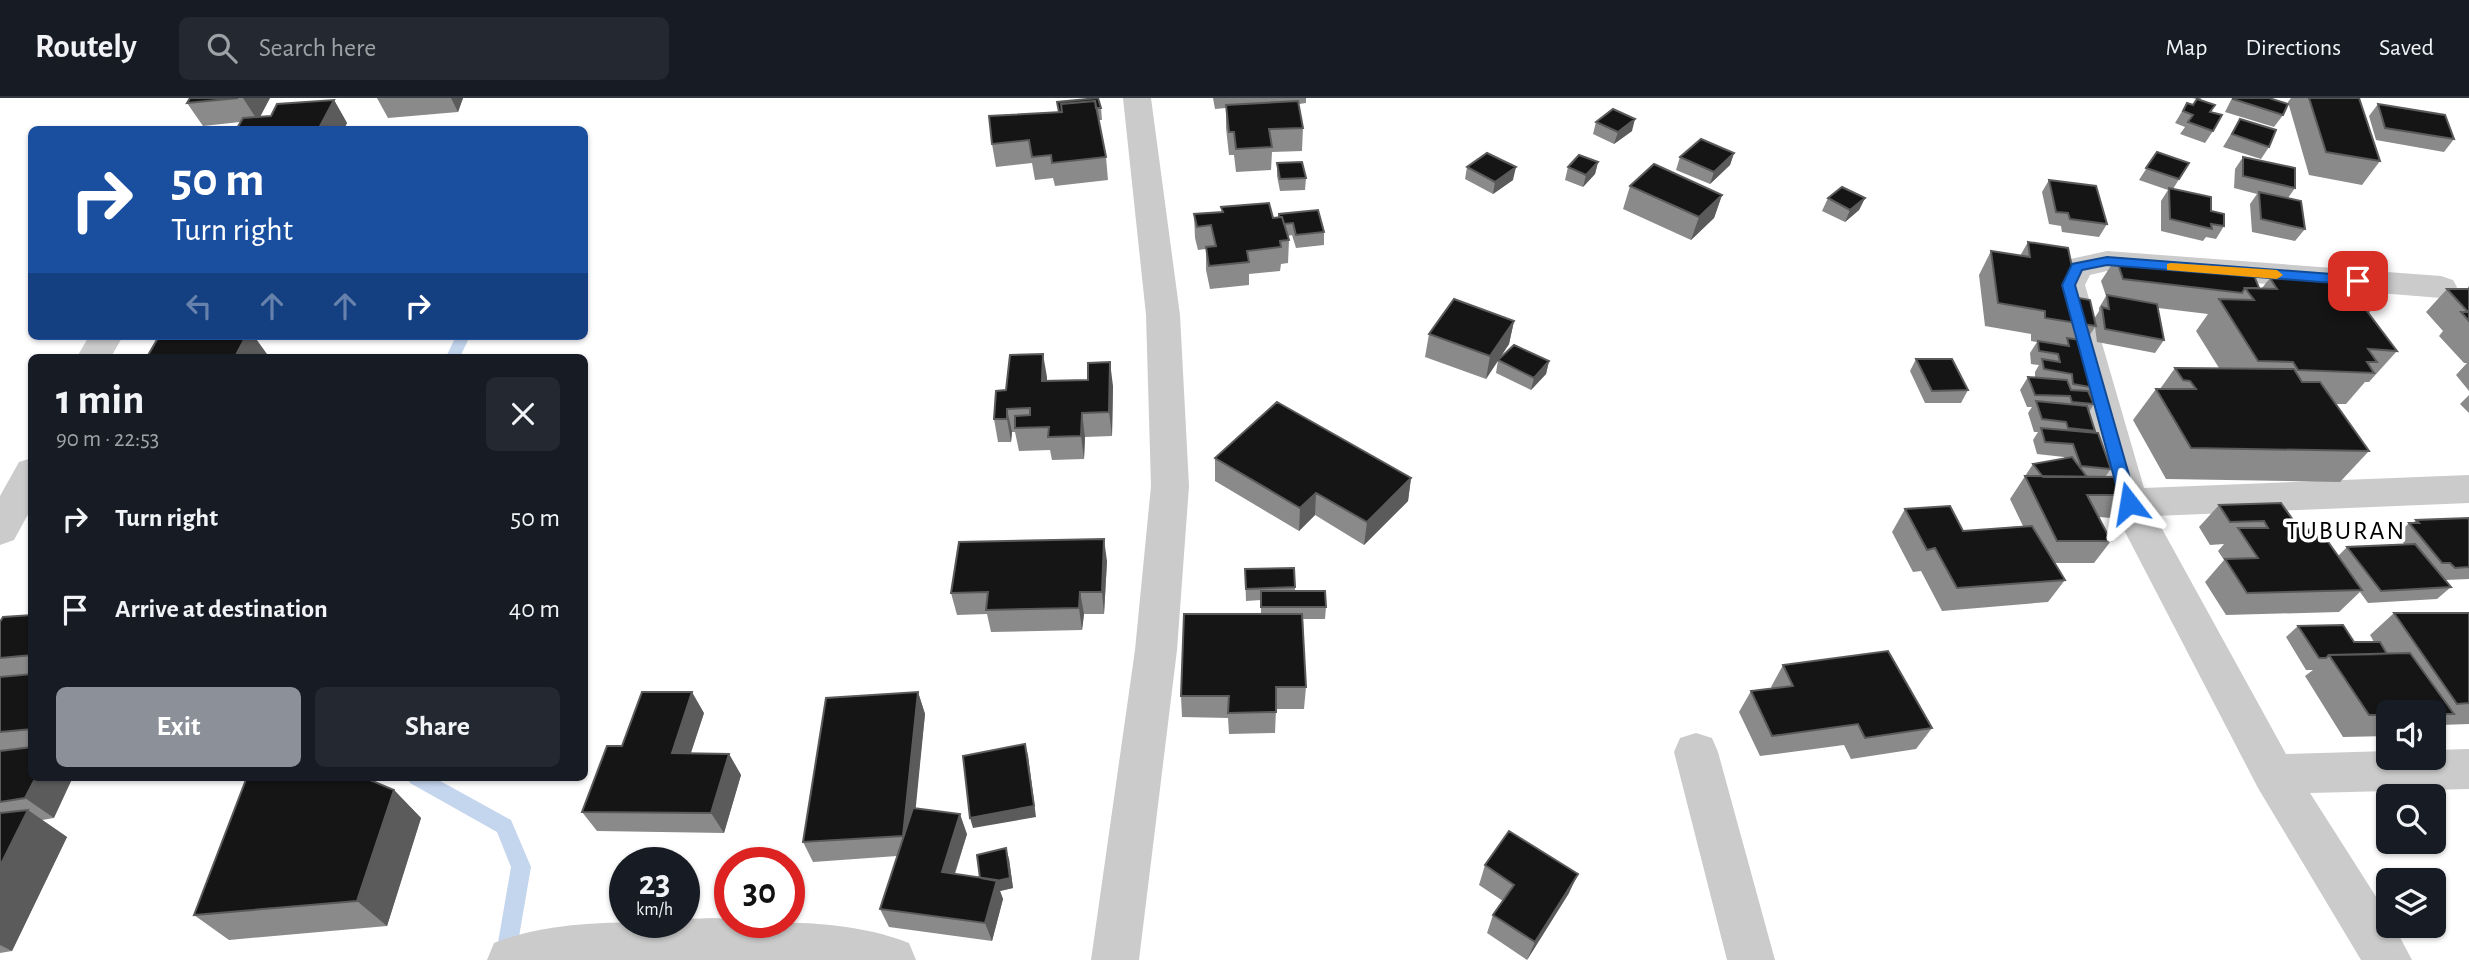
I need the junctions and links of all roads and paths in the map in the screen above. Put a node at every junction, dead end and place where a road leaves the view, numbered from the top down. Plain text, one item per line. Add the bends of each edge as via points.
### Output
1 (1138, 98) edge
2 (2441, 287) dead end
3 (28, 479) edge
4 (2469, 489) edge
5 (2129, 503) junction
6 (0, 530) edge
7 (1696, 752) dead end
8 (2469, 769) edge
9 (2273, 774) junction
10 (511, 960) edge
11 (892, 960) edge
12 (1115, 960) edge
13 (1751, 960) edge
14 (2388, 960) edge

1 - 12 street via 1163,316 1170,486 1156,650
2 - 5 street via 2107,261 2077,267 2069,285
3 - 6 street
4 - 5 street
5 - 9 street
7 - 13 street
8 - 9 street
9 - 14 street
10 - 11 street via 576,949 714,941 862,952

